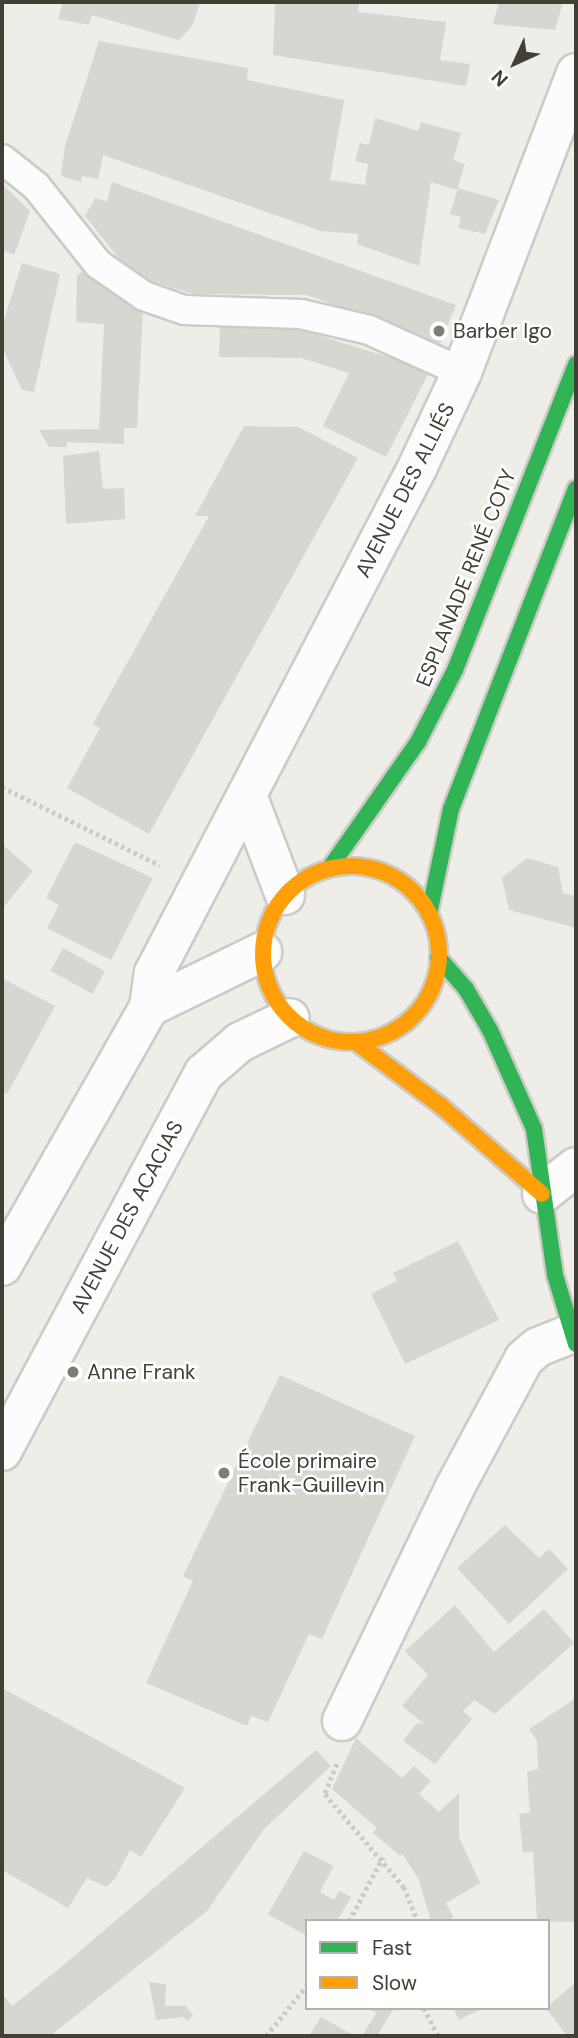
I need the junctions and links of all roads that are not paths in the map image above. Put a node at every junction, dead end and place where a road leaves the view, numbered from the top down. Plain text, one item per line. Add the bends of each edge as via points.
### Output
1 (576, 74) edge
2 (566, 140) edge
3 (2, 159) edge
4 (576, 364) edge
5 (463, 372) junction
6 (576, 488) edge
7 (247, 795) junction
8 (330, 869) junction
9 (285, 895) junction
10 (429, 914) junction
11 (262, 952) junction
12 (439, 957) junction
13 (149, 1007) junction
14 (290, 1018) junction
15 (356, 1042) junction
16 (576, 1167) edge
17 (542, 1194) junction
18 (2, 1266) edge
19 (574, 1338) edge
20 (2, 1451) edge
21 (342, 1721) road end

1 - 2 street, AVENUE DES ALLIÉS
2 - 5 street, AVENUE DES ALLIÉS
3 - 5 lane via 36,186 98,264 144,296 184,310 301,314 369,330
4 - 8 street, ESPLANADE RENÉ COTY via 455,670 418,742
5 - 7 street, AVENUE DES ALLIÉS
6 - 10 street via 451,809
7 - 9 street
7 - 13 street via 154,973
8 - 9 street
8 - 10 street via 376,870 415,895
9 - 11 street via 269,921
10 - 12 street
11 - 13 street
11 - 14 street via 265,976
12 - 15 street via 434,983 404,1025 381,1037
12 - 17 street via 466,989 490,1030 534,1129
13 - 18 street
14 - 15 street via 331,1041
14 - 20 street, AVENUE DES ACACIAS via 240,1042 204,1073
15 - 17 street via 440,1105
16 - 17 street
17 - 19 street via 555,1275
19 - 21 street via 524,1359 454,1489

